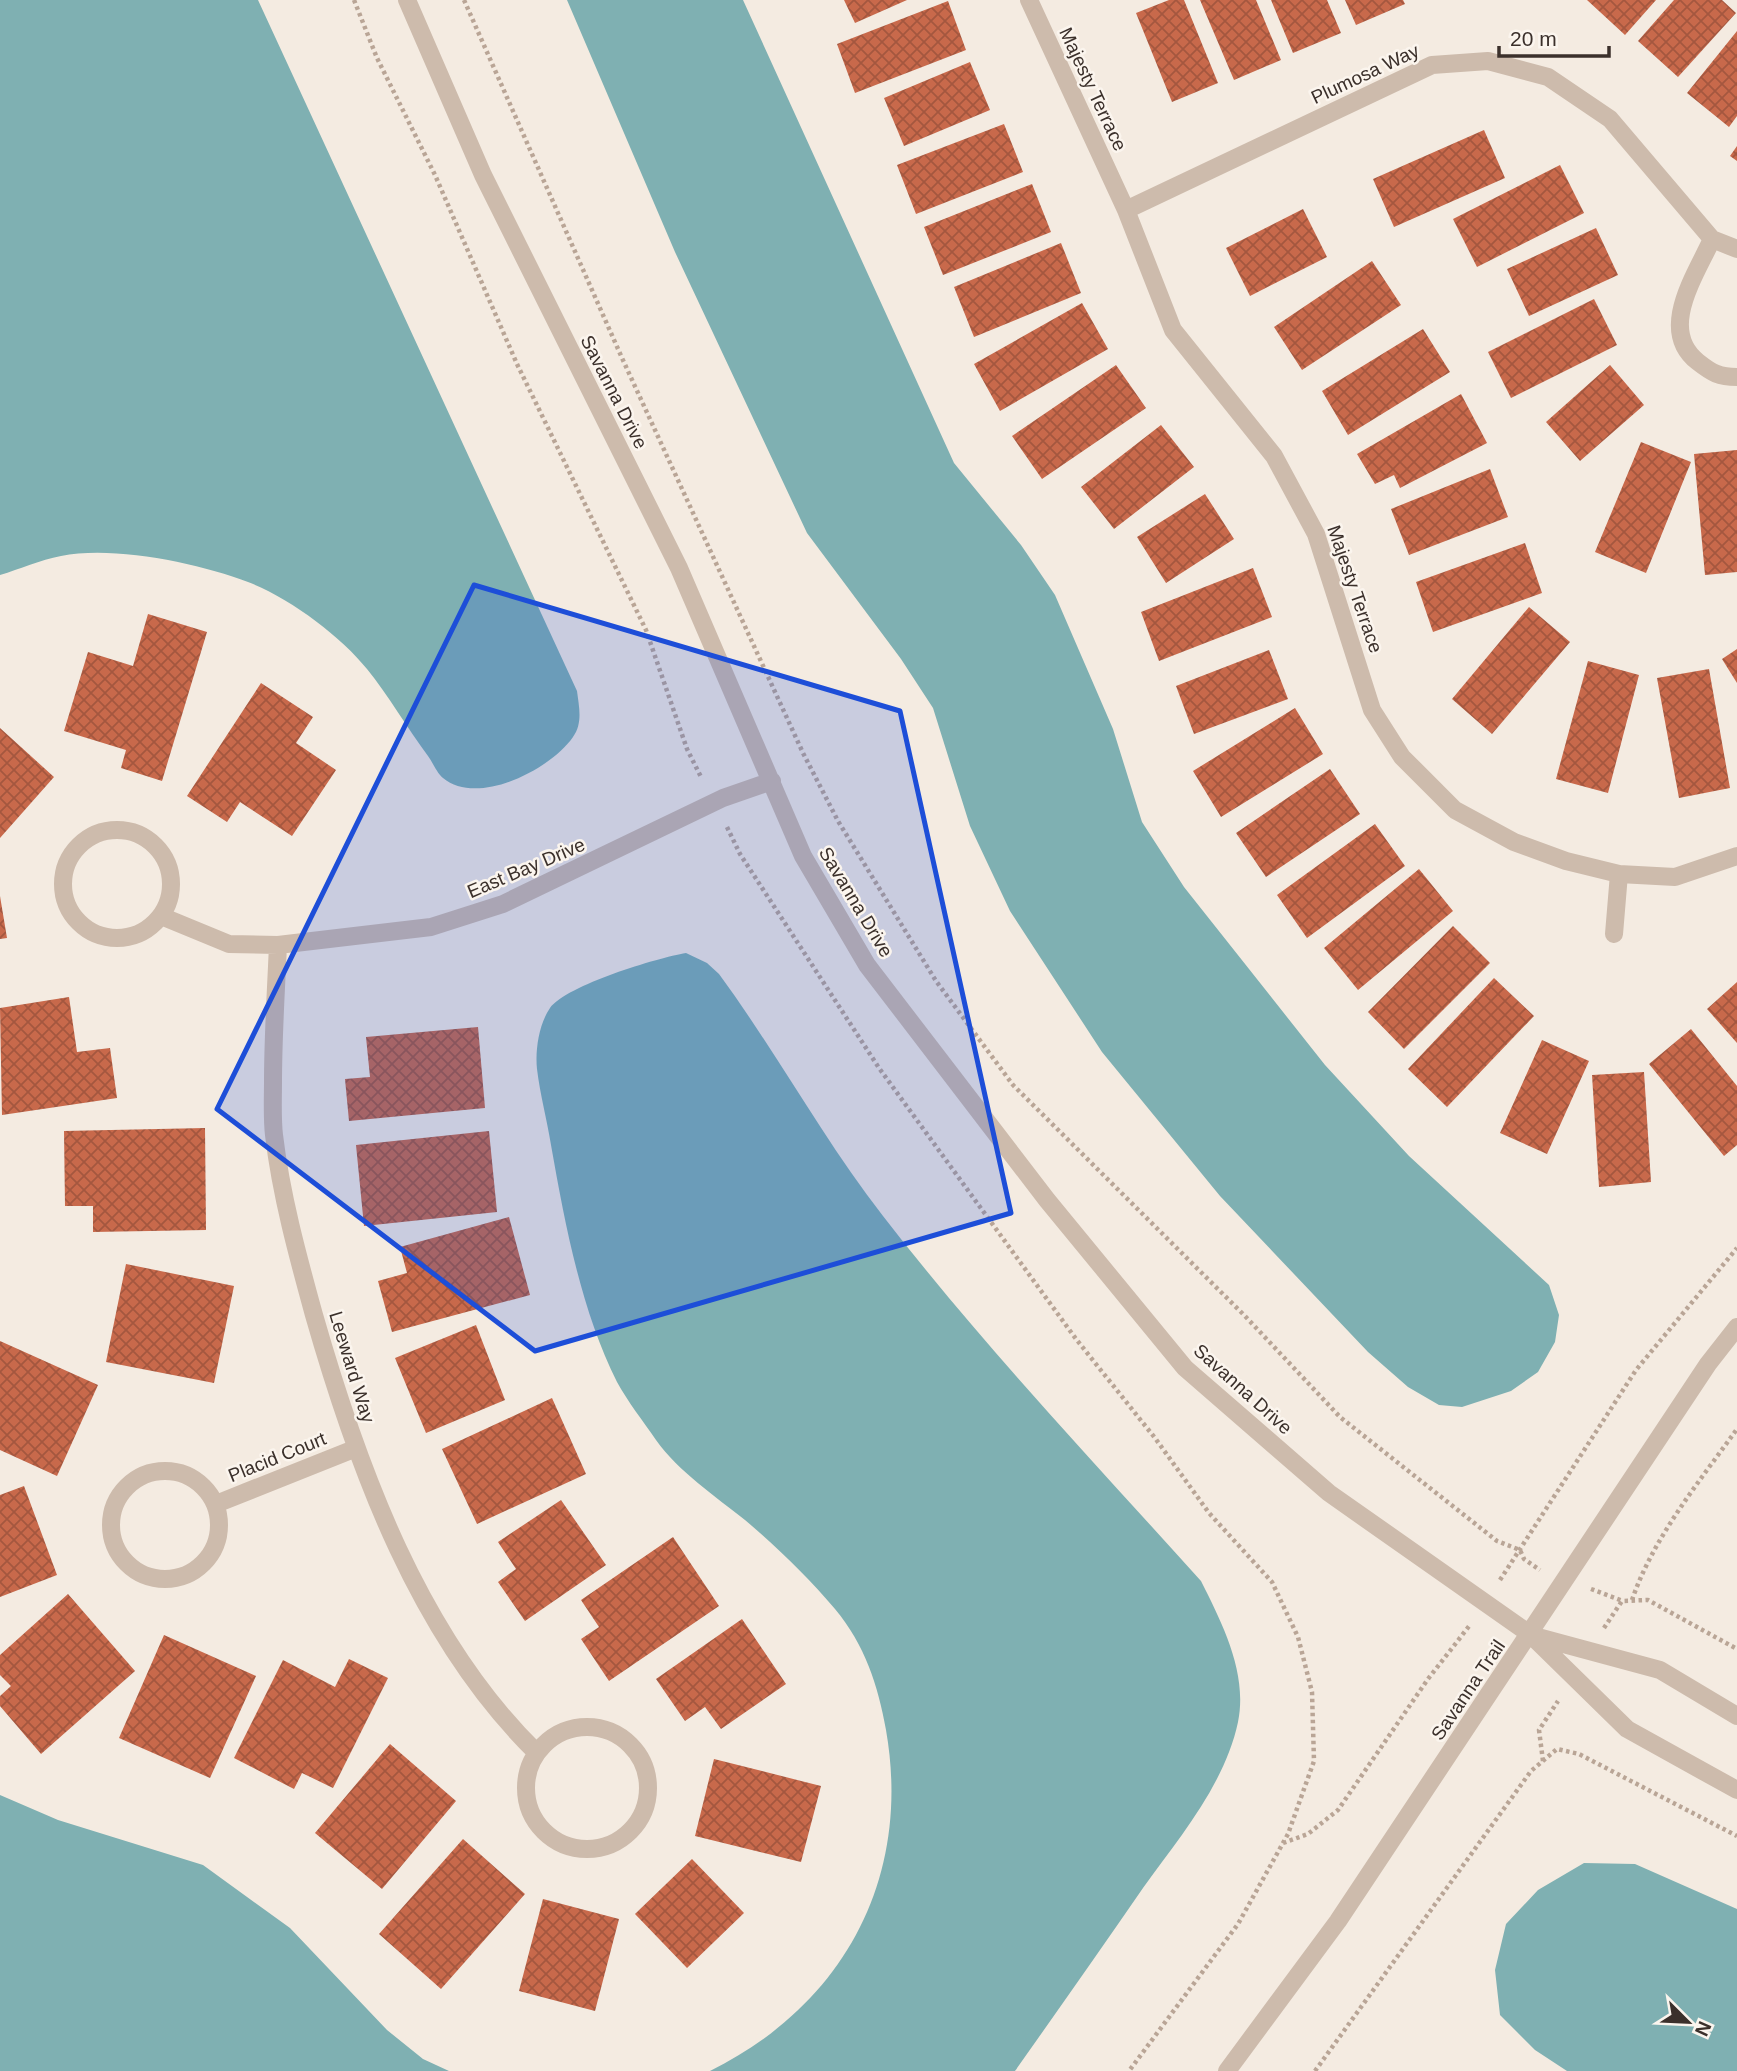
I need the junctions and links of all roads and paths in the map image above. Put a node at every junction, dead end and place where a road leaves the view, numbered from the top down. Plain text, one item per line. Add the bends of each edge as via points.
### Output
1 (354, 0) edge
2 (407, 0) edge
3 (464, 0) edge
4 (1029, 0) edge
5 (1126, 210) junction
6 (1712, 239) junction
7 (1737, 249) edge
8 (1737, 377) edge
9 (772, 781) junction
10 (714, 802) junction
11 (1737, 856) edge
12 (1619, 874) junction
13 (161, 916) junction
14 (1614, 934) dead end
15 (278, 945) junction
16 (1737, 1248) edge
17 (1737, 1327) edge
18 (1737, 1429) edge
19 (354, 1449) junction
20 (216, 1504) junction
21 (1520, 1550) junction
22 (1567, 1580) junction
23 (1632, 1600) dead end
24 (1623, 1601) dead end
25 (1485, 1604) junction
26 (1531, 1635) junction
27 (1737, 1716) edge
28 (537, 1753) junction
29 (1737, 1790) edge
30 (1737, 1836) edge
31 (1283, 1843) junction
32 (1129, 2071) edge
33 (1227, 2071) edge
34 (1315, 2071) edge

1 - 10 path via 517,363 646,630 687,749
2 - 9 street, Savanna Drive via 483,175 679,568
3 - 21 path via 803,753 838,821 936,981 1013,1085 1340,1417 1497,1541
4 - 5 street, Majesty Terrace
5 - 6 street, Plumosa Way via 1432,65 1488,61 1548,77 1610,119
5 - 12 street, Majesty Terrace via 1172,330 1274,456 1316,534 1372,710 1402,757 1455,810 1478,823 1566,861
6 - 7 street, Plumosa Way
6 - 8 street via 1682,304 1678,331 1690,355 1717,377
9 - 10 street, East Bay Drive
9 - 25 street, Savanna Drive via 803,856 867,965 1047,1200 1185,1368 1329,1493
10 - 15 street, East Bay Drive via 503,904 431,927
10 - 31 path via 740,854 886,1078 1209,1513 1272,1582 1298,1637 1312,1692 1314,1761
11 - 12 street, Majesty Terrace via 1675,877
12 - 14 street
13 - 13 street via 169,900 169,867 149,840 117,829 85,839 72,852 62,884 72,916 85,928 117,939 133,936
13 - 15 street, East Bay Drive via 229,944
15 - 19 street, Leeward Way via 273,1134 300,1266
16 - 21 path via 1636,1370
17 - 22 street, Savanna Trail via 1707,1364
18 - 23 path via 1648,1562
19 - 20 street, Placid Court
19 - 28 street, Leeward Way via 440,1628 512,1728
20 - 20 street, Placid Court via 194,1479 161,1471 145,1475 119,1497 111,1530 115,1546 124,1561 145,1575 170,1580 186,1576 201,1567 218,1538
21 - 22 path via 1534,1568
21 - 25 path
22 - 24 path
22 - 26 street, Savanna Trail
25 - 26 street, Savanna Drive
25 - 31 path via 1338,1810 1308,1834
26 - 27 street, Savanna Drive via 1660,1670
26 - 29 street, Savanna Drive via 1627,1729
26 - 33 street, Savanna Trail via 1338,1921
28 - 28 street via 528,1770 526,1789 538,1825 552,1838 589,1849 607,1846 637,1822 646,1805 648,1786 636,1750 621,1737 604,1729 567,1730
30 - 34 path via 1579,1754 1557,1749 1531,1771
31 - 32 path via 1238,1924

